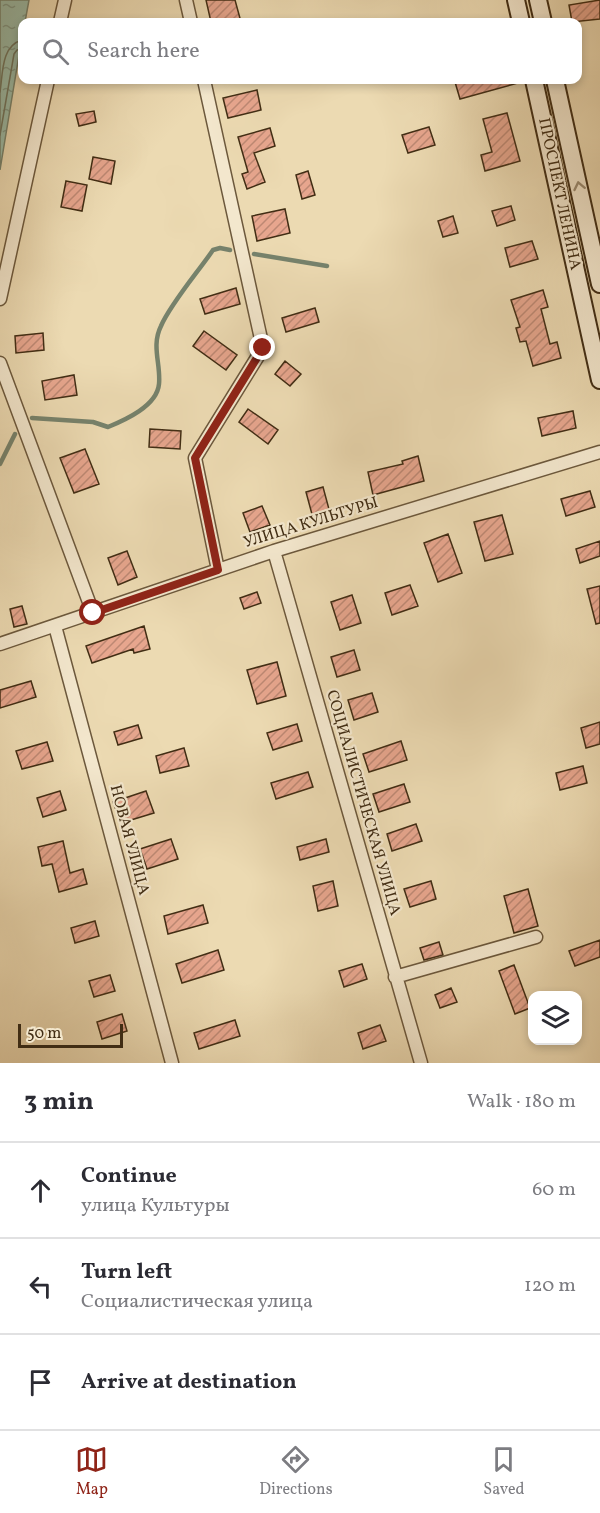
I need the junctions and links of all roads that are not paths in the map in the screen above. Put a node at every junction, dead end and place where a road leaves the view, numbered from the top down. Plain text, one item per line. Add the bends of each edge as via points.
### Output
1 (65, 0) edge
2 (186, 0) edge
3 (516, 0) edge
4 (538, 0) edge
5 (61, 18) edge
6 (190, 18) edge
7 (520, 18) edge
8 (542, 18) edge
9 (47, 84) edge
10 (205, 84) edge
11 (535, 84) edge
12 (556, 84) edge
13 (600, 284) edge
14 (0, 299) edge
15 (0, 363) edge
16 (600, 380) edge
17 (600, 452) edge
18 (274, 551) junction
19 (218, 570) junction
20 (93, 613) junction
21 (55, 626) junction
22 (0, 644) edge
23 (537, 937) dead end
24 (395, 977) junction
25 (172, 1063) edge
26 (421, 1063) edge

1 - 5 street
2 - 6 street
3 - 7 main road
4 - 8 main road
9 - 14 street
10 - 19 street via 263,348 195,458
11 - 16 main road, ПРОСПЕКТ ЛЕНИНА
13 -> 12 main road, ПРОСПЕКТ ЛЕНИНА
15 - 20 street
17 - 18 street, УЛИЦА КУЛЬТУРЫ
18 - 19 street, УЛИЦА КУЛЬТУРЫ
18 - 24 street, СОЦИАЛИСТИЧЕСКАЯ УЛИЦА
19 - 20 street, УЛИЦА КУЛЬТУРЫ
20 - 21 street, УЛИЦА КУЛЬТУРЫ
21 - 22 street, УЛИЦА КУЛЬТУРЫ
21 - 25 street, НОВАЯ УЛИЦА
23 - 24 street
24 - 26 street, СОЦИАЛИСТИЧЕСКАЯ УЛИЦА

